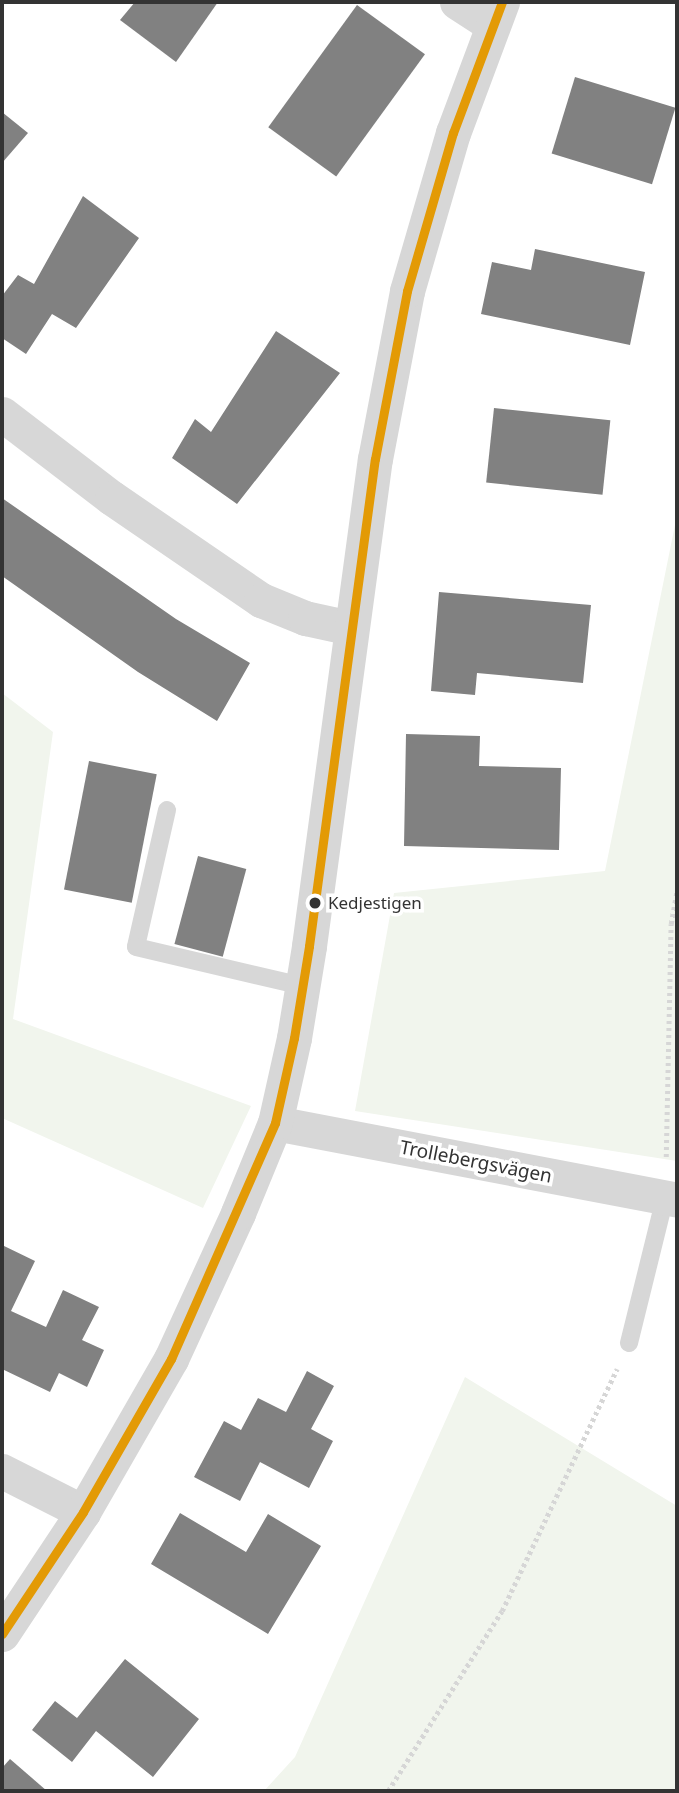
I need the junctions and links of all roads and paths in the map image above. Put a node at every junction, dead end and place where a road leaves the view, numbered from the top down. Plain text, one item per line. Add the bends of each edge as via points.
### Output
1 (457, 2) edge
2 (497, 13) edge
3 (2, 414) edge
4 (351, 628) junction
5 (167, 810) dead end
6 (677, 889) edge
7 (302, 986) junction
8 (275, 1123) junction
9 (671, 1199) edge
10 (629, 1343) joint
11 (2, 1471) edge
12 (83, 1513) junction
13 (2, 1634) edge
14 (388, 1791) edge

1 - 2 street
2 - 4 street via 453,133 407,290 375,459
3 - 4 street via 112,498 261,600 305,618
4 - 7 street
5 - 7 lane via 136,947
6 - 9 path via 671,923
7 - 8 street
8 - 9 street, Trollebergsvägen
8 - 12 street via 171,1359
9 - 10 lane
10 - 14 path via 502,1611
11 - 12 street
12 - 13 street

